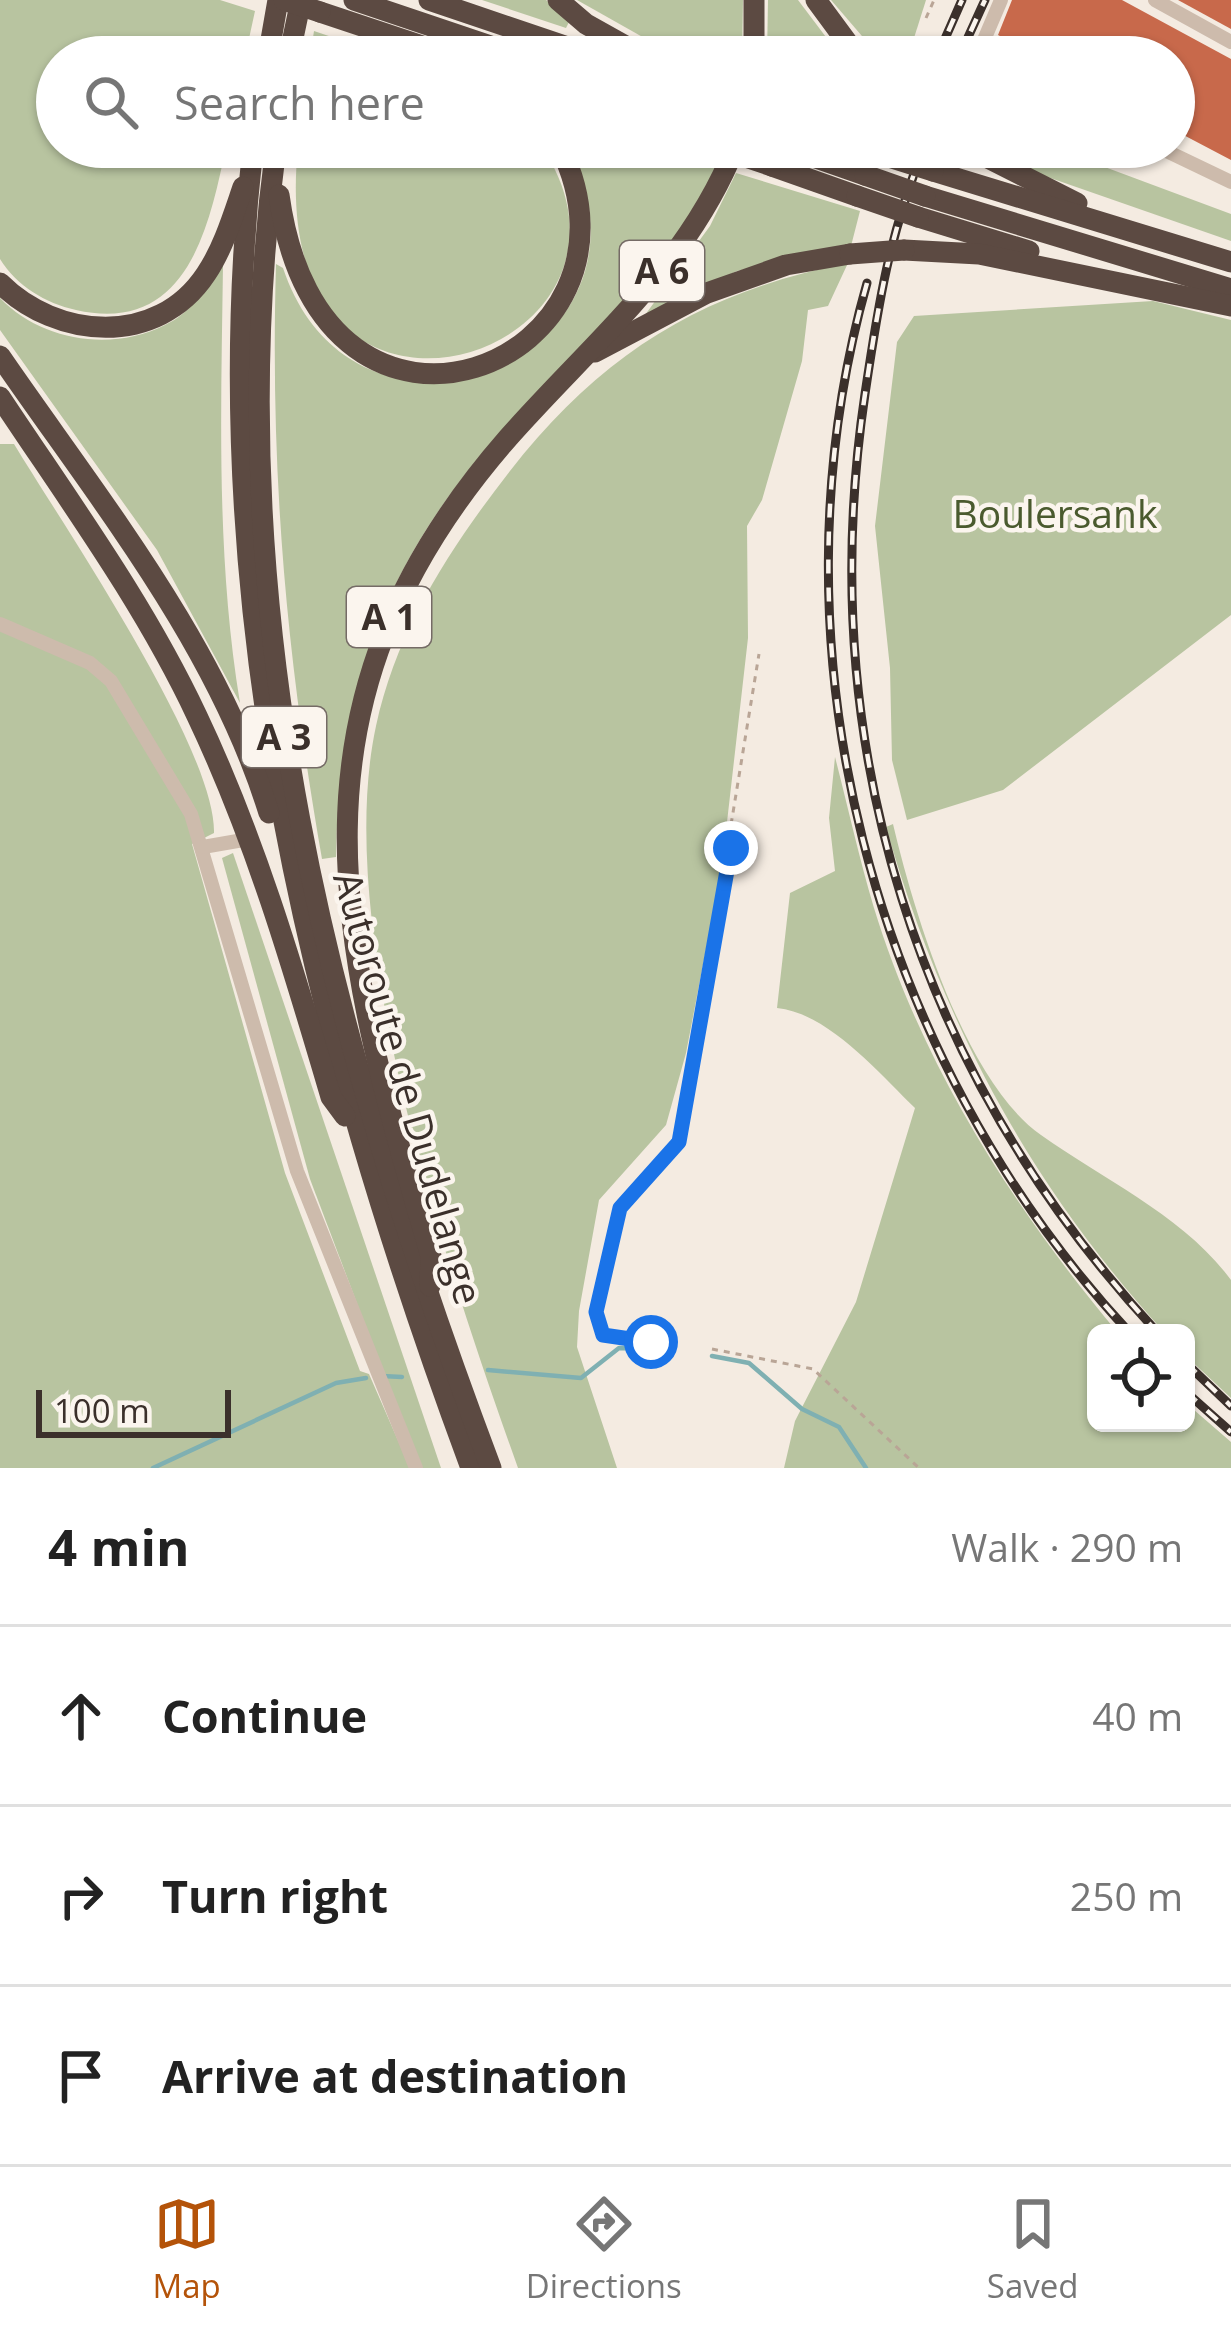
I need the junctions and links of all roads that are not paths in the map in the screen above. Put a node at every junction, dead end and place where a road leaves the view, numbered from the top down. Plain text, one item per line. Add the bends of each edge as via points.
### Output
1 (281, 0) edge
2 (354, 0) edge
3 (429, 0) edge
4 (557, 0) edge
5 (754, 0) edge
6 (816, 0) edge
7 (1001, 0) edge
8 (1155, 0) edge
9 (311, 6) edge
10 (273, 36) edge
11 (298, 36) edge
12 (396, 36) edge
13 (461, 36) edge
14 (535, 36) edge
15 (607, 36) edge
16 (754, 36) edge
17 (843, 36) edge
18 (982, 36) edge
19 (1231, 42) edge
20 (1195, 165) edge
21 (256, 168) edge
22 (262, 168) edge
23 (263, 168) edge
24 (268, 168) edge
25 (568, 168) edge
26 (726, 168) edge
27 (781, 168) edge
28 (826, 168) edge
29 (923, 168) edge
30 (1001, 168) edge
31 (1231, 182) edge
32 (861, 186) junction
33 (921, 206) junction
34 (1189, 250) junction
35 (1231, 262) edge
36 (0, 283) edge
37 (1150, 287) junction
38 (1231, 290) edge
39 (1231, 306) edge
40 (0, 356) edge
41 (586, 356) junction
42 (0, 397) edge
43 (0, 624) edge
44 (249, 839) junction
45 (203, 847) junction
46 (314, 976) junction
47 (356, 1131) junction
48 (430, 1298) junction
49 (416, 1468) edge
50 (471, 1468) edge
51 (490, 1468) edge

1 - 9 highway, bridge
1 - 10 highway
2 - 13 highway
3 - 14 highway
4 - 15 highway
5 - 16 highway
6 - 17 highway
7 - 18 street
8 - 19 street
9 - 11 highway
9 - 12 highway
20 - 31 street
21 - 36 highway via 206,274 150,319 76,326 35,312
22 - 46 highway, Autoroute de Dudelange / A 3 via 240,361 249,610
23 - 48 highway, Autoroute de Dudelange / A 3 via 258,501 273,672 332,974
24 - 25 highway via 294,268 317,312 361,354 426,373 499,359 560,303 581,233
26 - 41 highway, A 6 via 684,242
27 - 32 highway, A 1, bridge
28 - 32 highway, A 1
29 - 34 highway, bridge
30 - 34 highway
32 - 33 highway, A 1, bridge
33 - 37 highway, A 1
33 - 38 highway, A 1
34 - 35 highway
37 - 39 highway, A 1
37 - 41 highway, A 1, bridge via 979,254 850,254 786,265 706,293
40 - 46 highway, A 3 via 230,709 259,779
41 - 48 highway, A 1 via 474,480 406,581 364,681 353,733 345,805 351,898 381,1065 431,1256
42 - 44 highway, A 3 via 138,606
43 - 45 street via 90,663 111,681
44 - 45 street
44 - 47 highway, A 3 via 331,1097
45 - 49 street via 297,1171
46 - 47 highway, Autoroute de Dudelange / A 3
47 - 50 highway, Autoroute de Dudelange / A 3
48 - 51 highway, Autoroute de Dudelange / A 3

